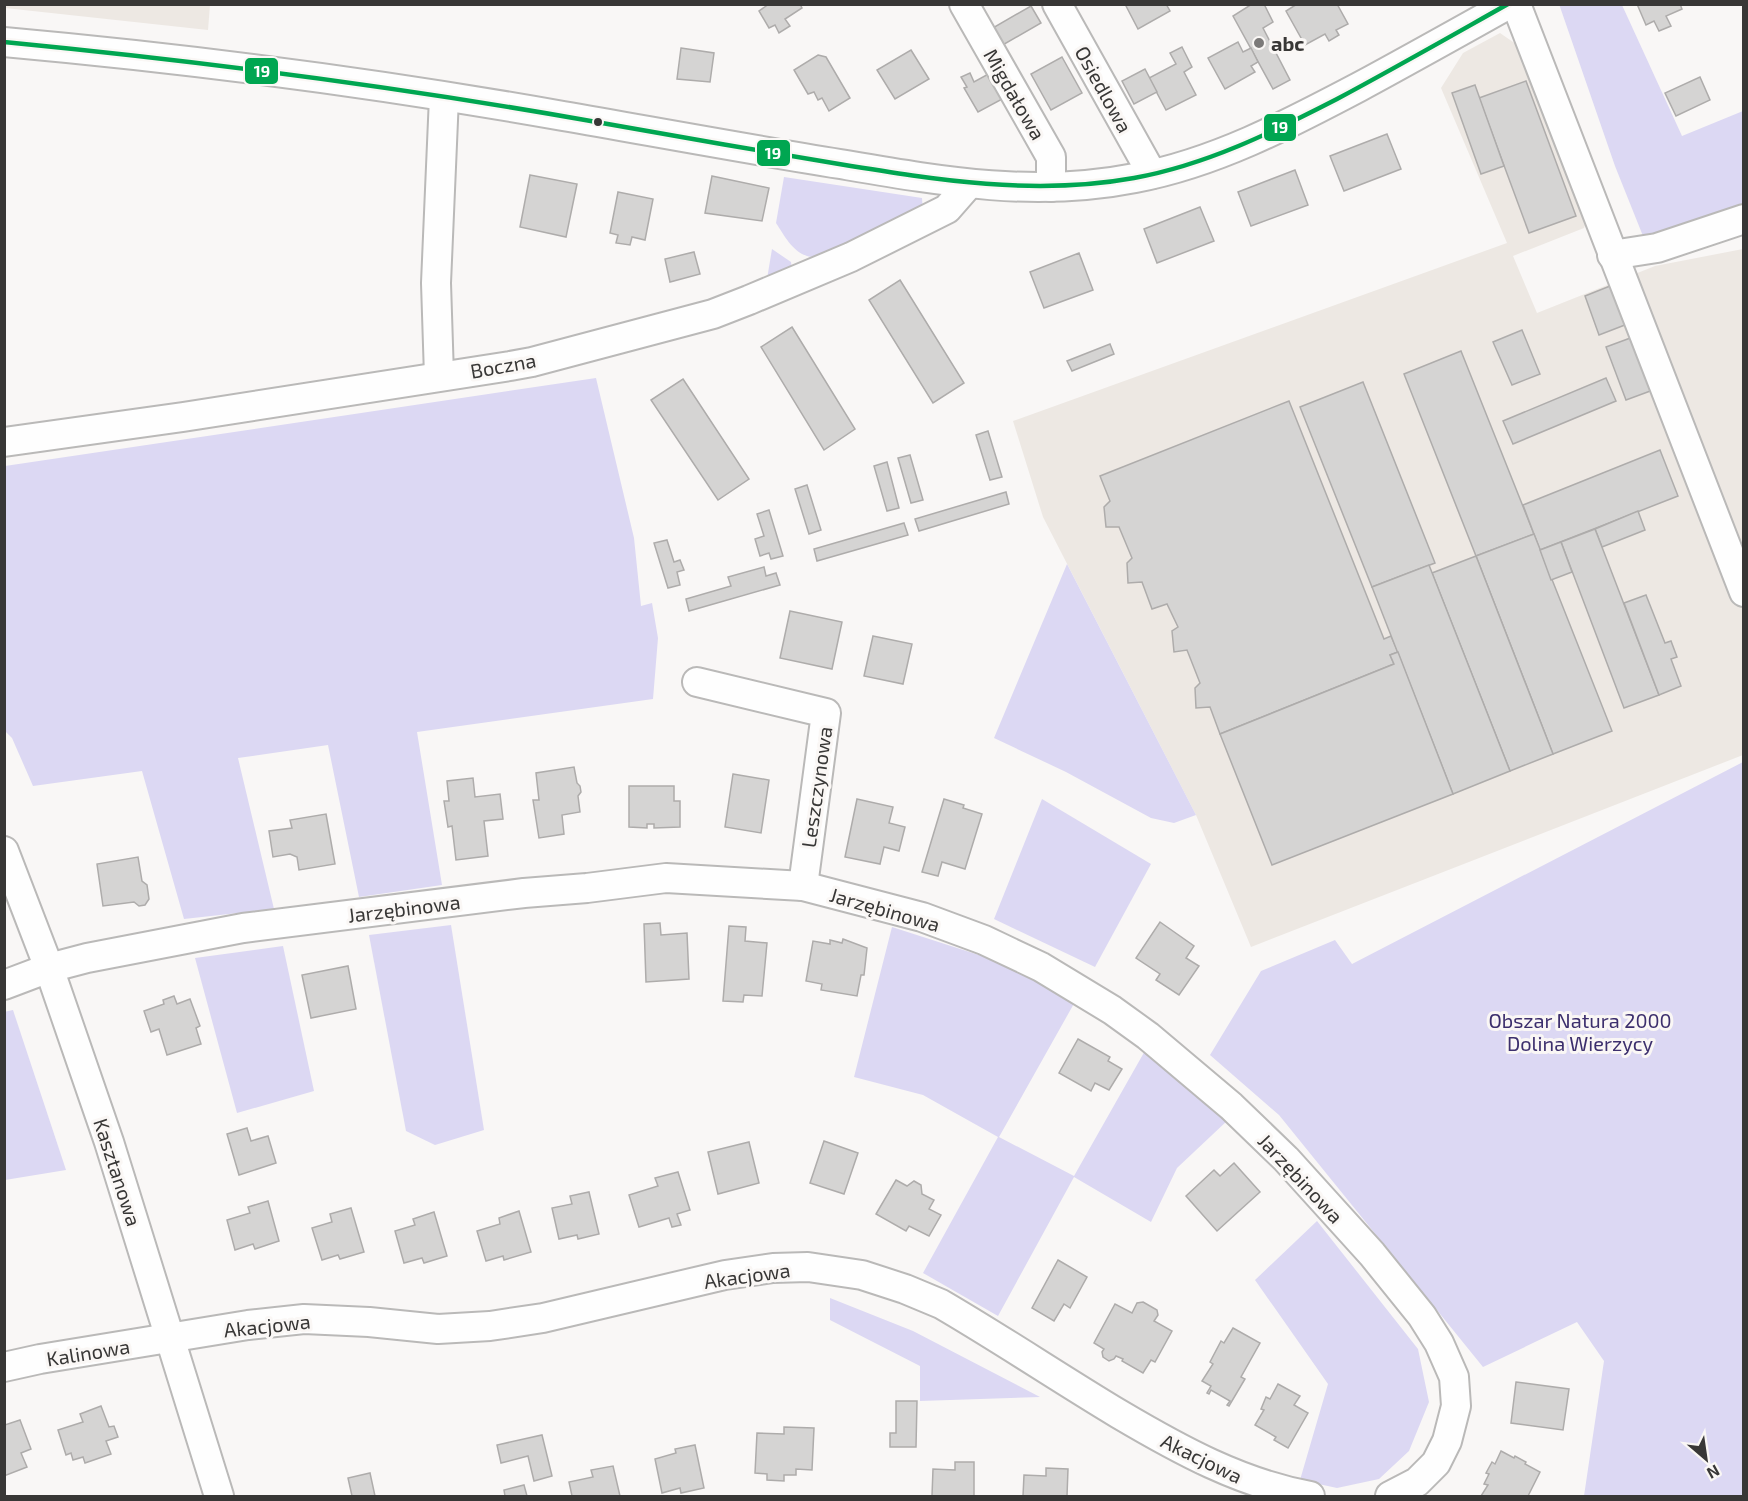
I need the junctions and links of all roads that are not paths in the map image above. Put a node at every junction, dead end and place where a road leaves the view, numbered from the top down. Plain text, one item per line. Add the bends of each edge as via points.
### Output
1 (964, 4) edge
2 (1057, 4) edge
3 (1509, 4) edge
4 (1516, 4) edge
5 (4, 42) edge
6 (444, 97) junction
7 (1152, 174) junction
8 (968, 185) junction
9 (1051, 187) junction
10 (1743, 219) edge
11 (1612, 255) junction
12 (439, 376) junction
13 (4, 442) edge
14 (1743, 592) edge
15 (697, 682) dead end
16 (4, 850) edge
17 (803, 886) junction
18 (49, 968) junction
19 (4, 985) edge
20 (171, 1339) junction
21 (4, 1367) edge
22 (219, 1497) edge
23 (1310, 1497) edge
24 (1390, 1497) edge

1 - 9 street, Migdałowa via 1051,157
2 - 7 street, Osiedlowa
3 - 7 street via 1287,126 1195,162
4 - 11 street
5 - 6 street via 301,74
6 - 8 street
6 - 12 street via 436,284
7 - 9 street
8 - 9 street
8 - 12 street, Boczna via 947,209 910,228 713,314 532,362
10 - 11 street via 1657,248
11 - 14 street
12 - 13 street, Boczna
15 - 17 street, Leszczynowa via 826,713
16 - 18 street, Kasztanowa
17 - 18 street, Jarzębinowa via 666,878 524,892 243,928
17 - 24 street, Jarzębinowa via 922,917 1041,967 1148,1036 1232,1106 1286,1159 1372,1254 1422,1317 1454,1377 1456,1406 1447,1441 1436,1463 1417,1482
18 - 19 street, Jarzębinowa
18 - 20 street, Kasztanowa
20 - 21 street, Kalinowa
20 - 22 street, Kasztanowa
20 - 23 street, Akacjowa via 304,1319 438,1329 490,1326 543,1318 725,1275 773,1268 837,1270 906,1289 940,1304 1154,1435 1263,1485

